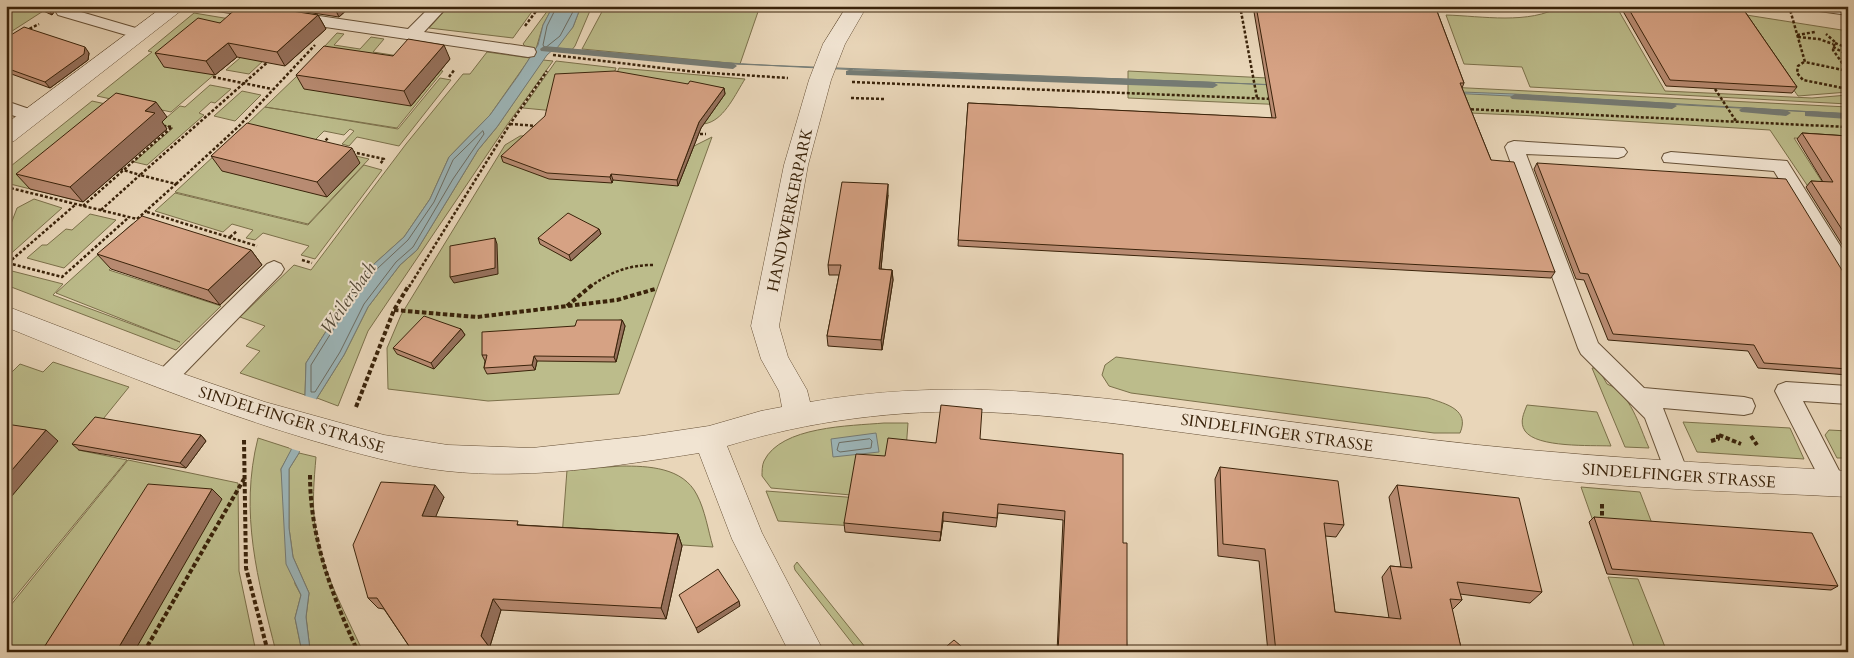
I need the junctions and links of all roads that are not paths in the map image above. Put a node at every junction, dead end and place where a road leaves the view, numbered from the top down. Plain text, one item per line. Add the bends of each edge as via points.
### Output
1 (177, 6) edge
2 (217, 6) edge
3 (440, 6) edge
4 (857, 6) edge
5 (1819, 6) edge
6 (1848, 10) edge
7 (64, 12) dead end
8 (140, 34) junction
9 (412, 35) junction
10 (528, 52) dead end
11 (6, 107) edge
12 (32, 116) junction
13 (6, 136) edge
14 (1618, 152) dead end
15 (1671, 158) dead end
16 (274, 268) dead end
17 (1848, 275) edge
18 (6, 316) edge
19 (164, 379) junction
20 (1848, 395) edge
21 (1638, 397) junction
22 (1744, 406) dead end
23 (799, 416) junction
24 (709, 439) junction
25 (1677, 474) junction
26 (1841, 484) edge
27 (807, 652) edge

1 - 8 street
2 - 9 lane
3 - 9 lane
4 - 23 street, HANDWERKERPARK via 834,44 820,80 796,165 765,326 775,359 793,390
5 - 6 lane
7 - 8 lane
8 - 12 street
9 - 10 lane
11 - 12 lane
12 - 13 street
14 - 21 lane via 1514,147 1589,348
15 - 17 lane via 1780,164
16 - 19 lane
18 - 19 street, SINDELFINGER STRASSE
19 - 24 street, SINDELFINGER STRASSE via 335,435 409,453 448,458 532,461
20 - 26 lane via 1786,391
21 - 22 lane
21 - 25 lane via 1654,413
23 - 24 street, SINDELFINGER STRASSE via 761,423
23 - 25 street, SINDELFINGER STRASSE via 886,403 932,400 1006,402 1104,409 1507,462
24 - 27 street via 748,539
25 - 26 street, SINDELFINGER STRASSE

